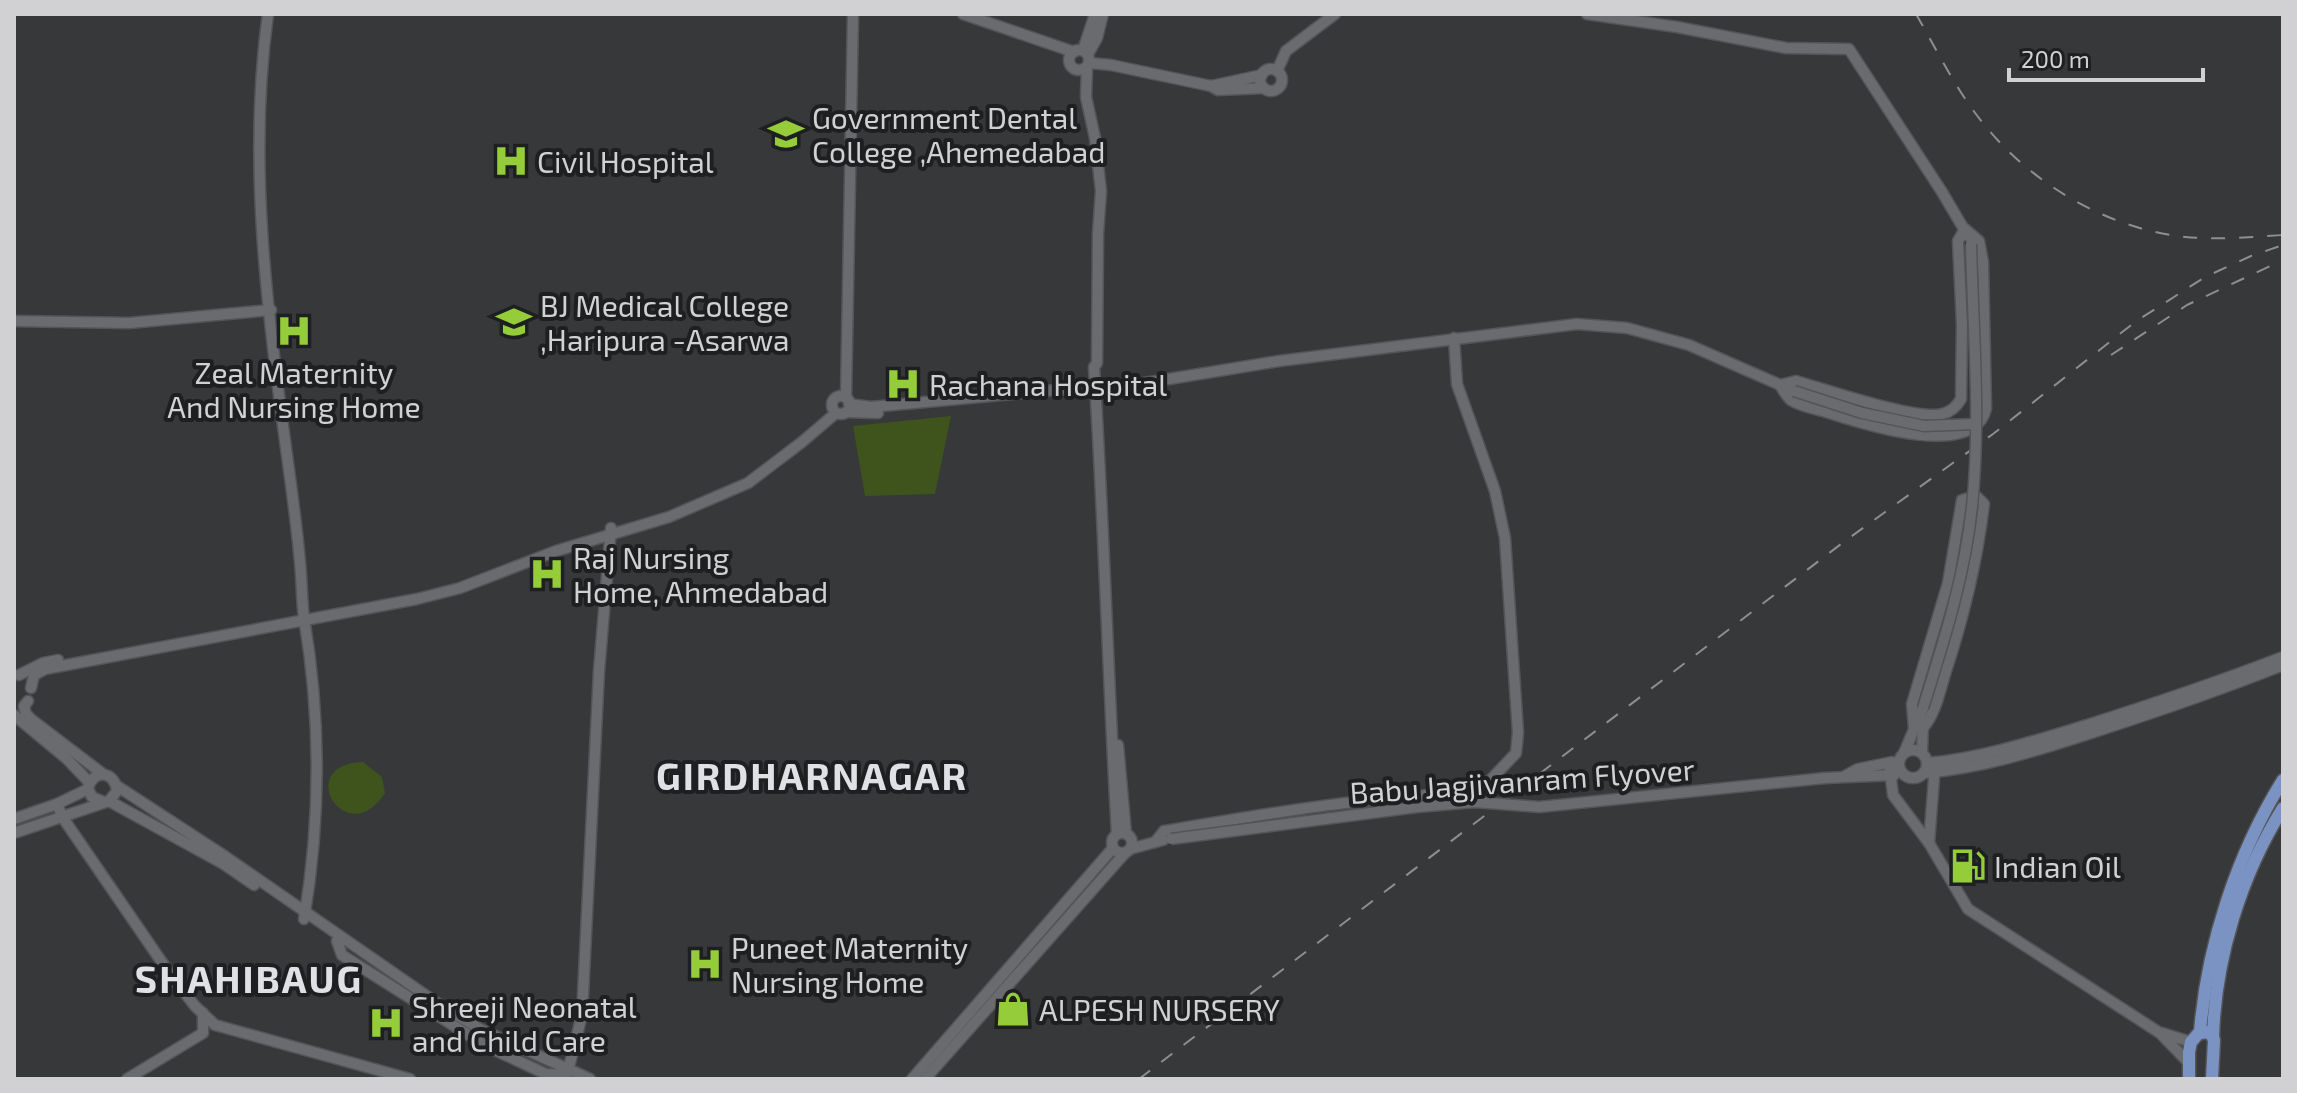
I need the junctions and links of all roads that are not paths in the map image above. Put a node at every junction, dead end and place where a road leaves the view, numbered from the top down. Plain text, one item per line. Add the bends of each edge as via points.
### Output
1 (271, 14) edge
2 (847, 14) edge
3 (853, 14) edge
4 (963, 14) edge
5 (1095, 14) edge
6 (1103, 14) edge
7 (1335, 14) edge
8 (1587, 14) edge
9 (1080, 59) junction
10 (1277, 71) junction
11 (1262, 75) junction
12 (1211, 86) junction
13 (1264, 88) junction
14 (1965, 229) junction
15 (270, 310) junction
16 (14, 321) edge
17 (1454, 338) junction
18 (1780, 385) junction
19 (1099, 390) junction
20 (841, 405) junction
21 (1943, 414) junction
22 (1975, 424) junction
23 (1944, 436) junction
24 (611, 530) junction
25 (306, 620) junction
26 (2283, 657) edge
27 (2283, 665) edge
28 (16, 674) edge
29 (31, 688) junction
30 (28, 701) junction
31 (14, 709) edge
32 (14, 715) edge
33 (1918, 728) junction
34 (1897, 759) junction
35 (1928, 764) junction
36 (103, 774) junction
37 (1904, 774) junction
38 (1890, 775) junction
39 (1845, 776) junction
40 (2283, 780) edge
41 (89, 786) junction
42 (117, 786) junction
43 (106, 802) junction
44 (57, 804) junction
45 (2283, 808) edge
46 (63, 818) junction
47 (14, 819) edge
48 (14, 833) edge
49 (1126, 842) junction
50 (1154, 842) junction
51 (1929, 843) junction
52 (304, 916) junction
53 (1038, 944) junction
54 (203, 1013) junction
55 (228, 1029) junction
56 (203, 1033) junction
57 (2160, 1033) junction
58 (2195, 1037) junction
59 (2213, 1038) junction
60 (2189, 1063) junction
61 (571, 1074) edge
62 (386, 1076) edge
63 (918, 1078) edge
64 (127, 1079) edge
65 (410, 1079) edge
66 (590, 1079) edge
67 (2189, 1079) edge
68 (2212, 1079) edge

1 - 15 street via 266,131
2 - 20 street
3 - 20 street
4 - 9 street
5 - 9 street
6 - 9 street via 1097,38
7 - 10 street via 1286,51
8 - 14 street via 1786,48 1849,49
9 - 12 street
9 - 19 street via 1101,191
10 - 11 street
10 - 13 street via 1280,86
11 - 12 street
11 - 13 street
12 - 13 street
14 - 21 street via 1958,241 1961,399
14 - 22 street, bridge via 1971,244
14 - 23 street via 1979,241 1983,262 1986,409 1984,419 1971,429
15 - 16 street via 129,323
15 - 25 street
17 - 18 street via 1577,324 1627,328 1698,348
17 - 19 street
17 - 50 street via 1457,384 1495,491 1505,539 1516,753 1481,790 1471,793 1243,817 1164,831
18 - 21 street via 1796,381 1904,410
18 - 22 street, bridge via 1862,413 1924,426
18 - 23 street via 1790,400 1855,422
19 - 20 street
19 - 49 street
20 - 24 street via 746,478
21 - 23 street
22 - 33 street, bridge via 1976,463 1958,596
24 - 25 street via 532,552 456,582
24 - 61 street via 582,1015
25 - 28 street via 43,663
25 - 29 street via 45,669 34,675
25 - 52 street via 318,757 314,856
26 - 35 street via 2018,747
27 - 35 street via 2020,755 1968,768
28 - 29 street
29 - 30 street
30 - 31 street
30 - 36 street via 26,714
32 - 41 street via 67,759
33 - 33 street via 1912,704 1948,583 1962,500 1976,496 1984,504 1965,611 1933,711
33 - 34 street
33 - 35 street
34 - 35 street via 1913,749
34 - 37 street
34 - 38 street
34 - 39 street
35 - 37 street via 1916,777
35 - 51 street
36 - 41 street
36 - 42 street
37 - 38 street
38 - 39 street
38 - 51 street via 1893,795
39 - 50 street, Babu Jagjivanram Flyover, bridge via 1539,807 1475,802 1417,807
40 - 58 main road via 2230,892
41 - 43 street via 92,797
41 - 44 street
42 - 43 street
42 - 52 street
43 - 46 street
43 - 52 street via 222,863
44 - 46 street
44 - 47 street
45 - 59 main road via 2260,851 2232,926 2216,994
46 - 48 street
46 - 54 street via 170,974
49 - 50 street, Babu Jagjivanram Flyover
49 - 53 street
49 - 53 street via 1112,842 1113,848
51 - 57 street via 1968,909
52 - 61 street via 480,1029
52 - 61 street via 477,1033
53 - 63 street
54 - 55 street
54 - 56 street
55 - 56 street
55 - 62 street
56 - 64 street
57 - 58 street
57 - 60 street
58 - 59 main road via 2208,1033
58 - 60 main road
59 - 68 main road
60 - 67 main road
61 - 66 street
62 - 65 street

